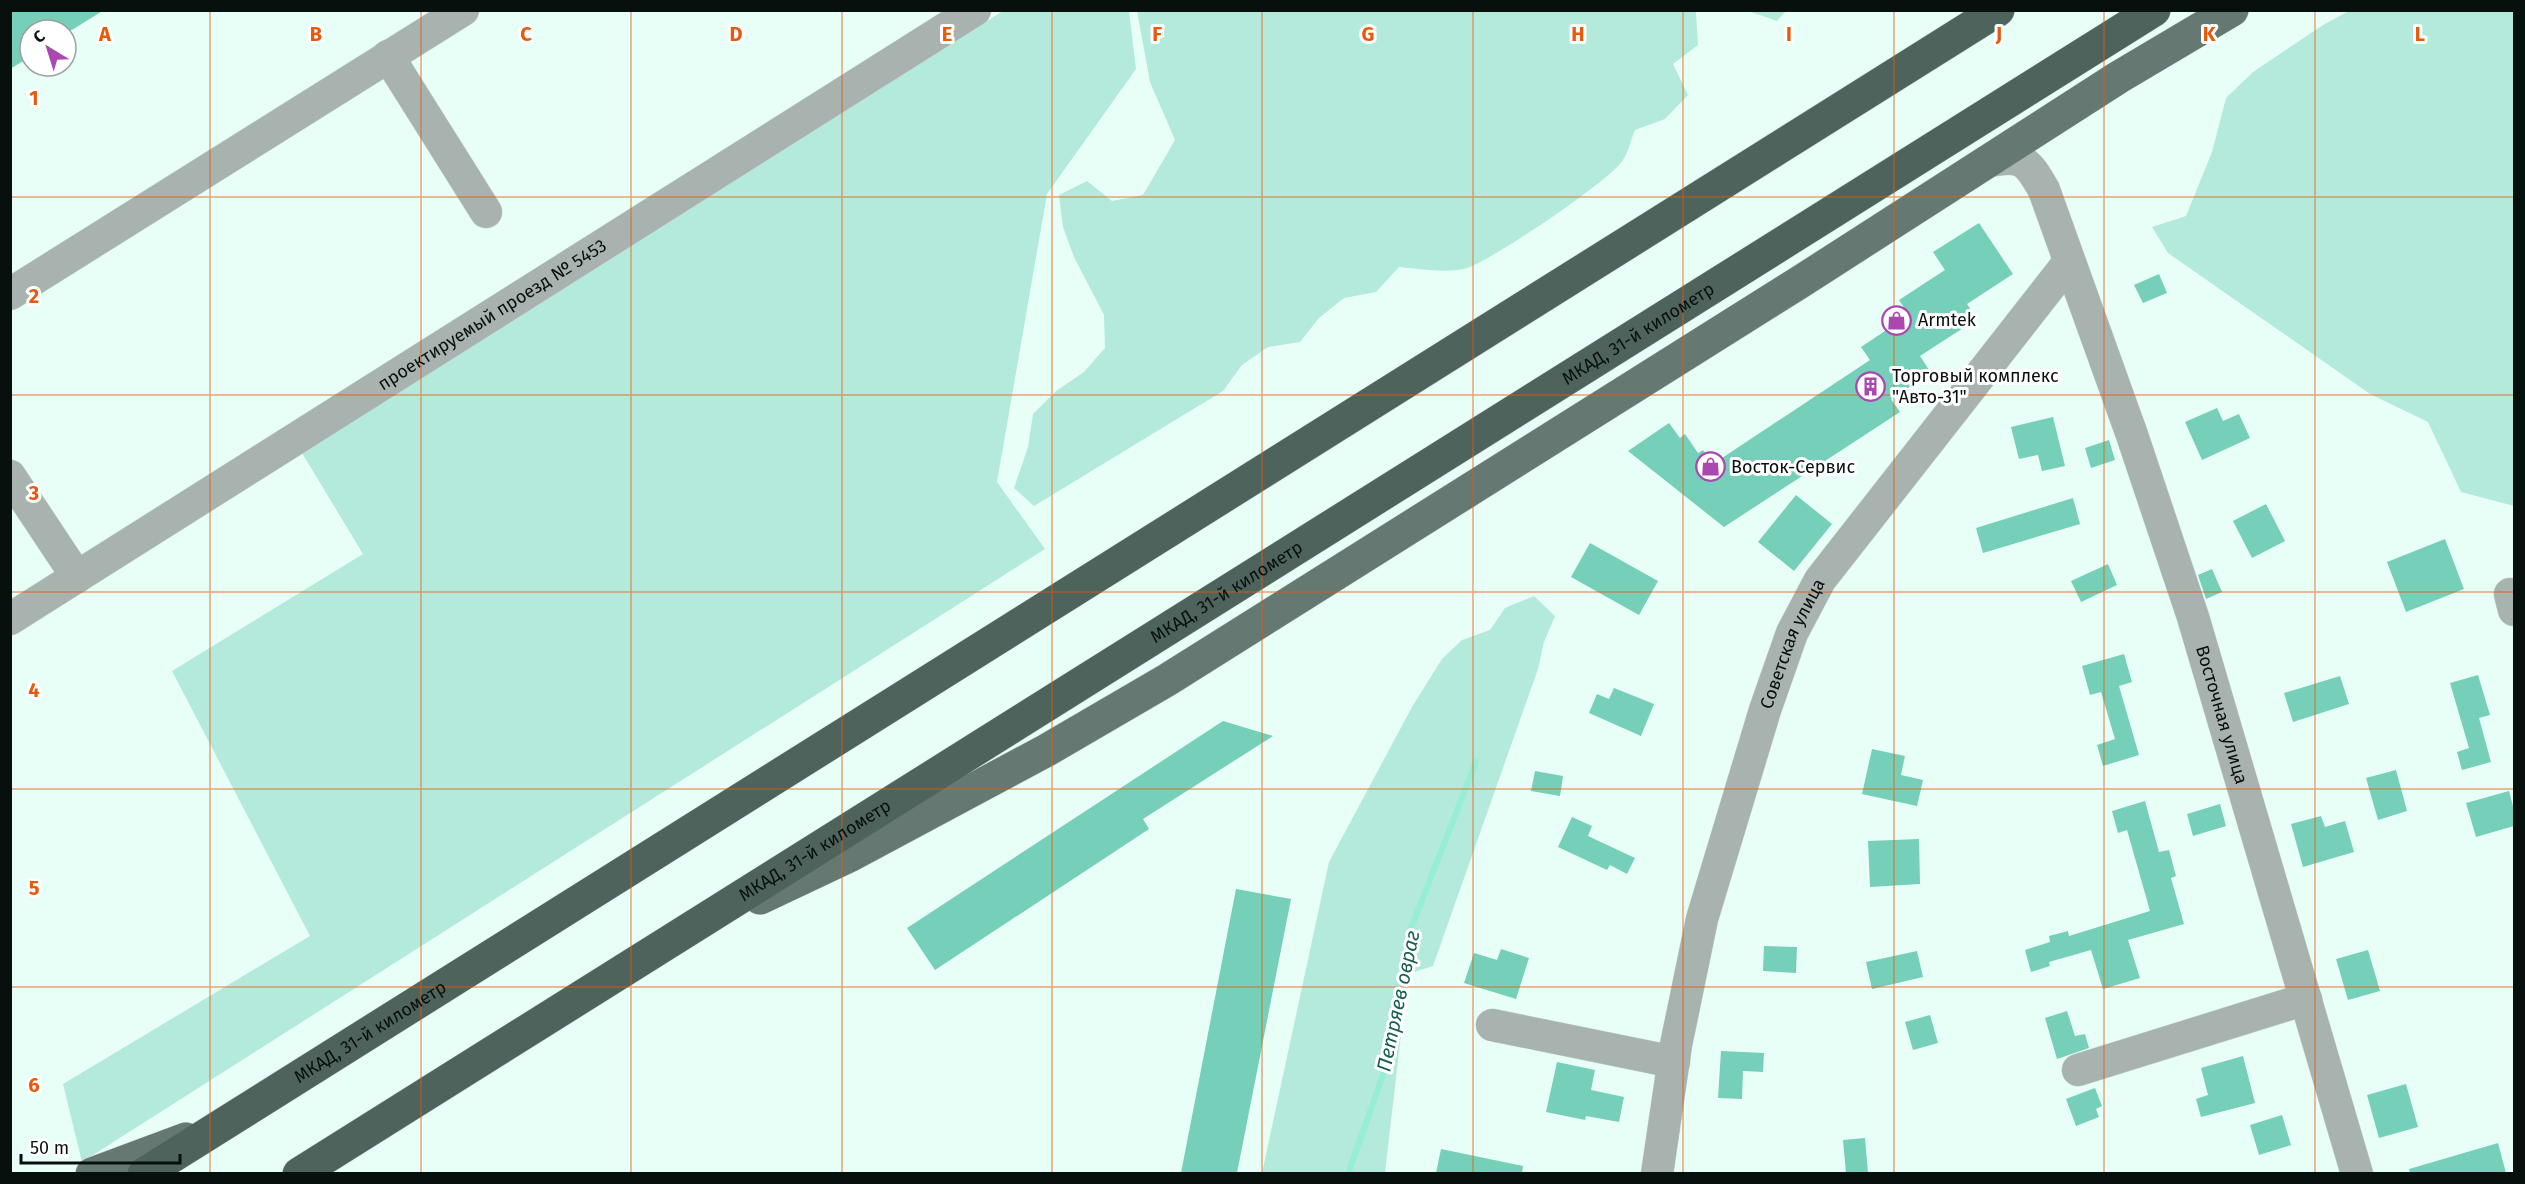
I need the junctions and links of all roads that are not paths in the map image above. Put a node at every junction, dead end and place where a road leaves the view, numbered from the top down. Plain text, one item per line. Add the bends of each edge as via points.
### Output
1 (463, 10) edge
2 (975, 10) edge
3 (1998, 10) edge
4 (2154, 10) edge
5 (2232, 10) edge
6 (388, 56) junction
7 (2073, 106) junction
8 (1986, 162) junction
9 (2044, 190) junction
10 (486, 212) dead end
11 (2069, 262) junction
12 (10, 294) edge
13 (10, 476) edge
14 (77, 577) junction
15 (14, 609) edge
16 (671, 940) junction
17 (2306, 999) junction
18 (549, 1017) junction
19 (1492, 1025) dead end
20 (1674, 1062) junction
21 (2078, 1070) dead end
22 (226, 1123) junction
23 (93, 1173) edge
24 (144, 1173) edge
25 (299, 1173) edge
26 (327, 1173) edge
27 (1657, 1173) edge
28 (2357, 1173) edge

1 - 6 street
2 - 14 street, проектируемый проезд № 5453
3 - 22 highway, МКАД, 31-й километр
4 - 16 highway, МКАД, 31-й километр
5 - 7 main road
6 - 10 street
6 - 12 street
7 - 8 main road
7 - 9 street via 2044,147 2040,163
8 - 9 street via 2021,160 2031,168
8 - 16 main road via 1167,680 1047,750 851,855
9 - 11 street
11 - 17 street, Восточная улица via 2193,618
11 - 20 street, Советская улица via 1820,580 1792,633 1702,919
13 - 14 street
14 - 15 street, проектируемый проезд № 5453
16 - 18 highway, МКАД, 31-й километр
17 - 21 street
17 - 28 street, Восточная улица
18 - 25 highway, МКАД, 31-й километр
18 - 26 main road
19 - 20 street
20 - 27 street, Советская улица
22 - 23 main road
22 - 24 highway, МКАД, 31-й километр

